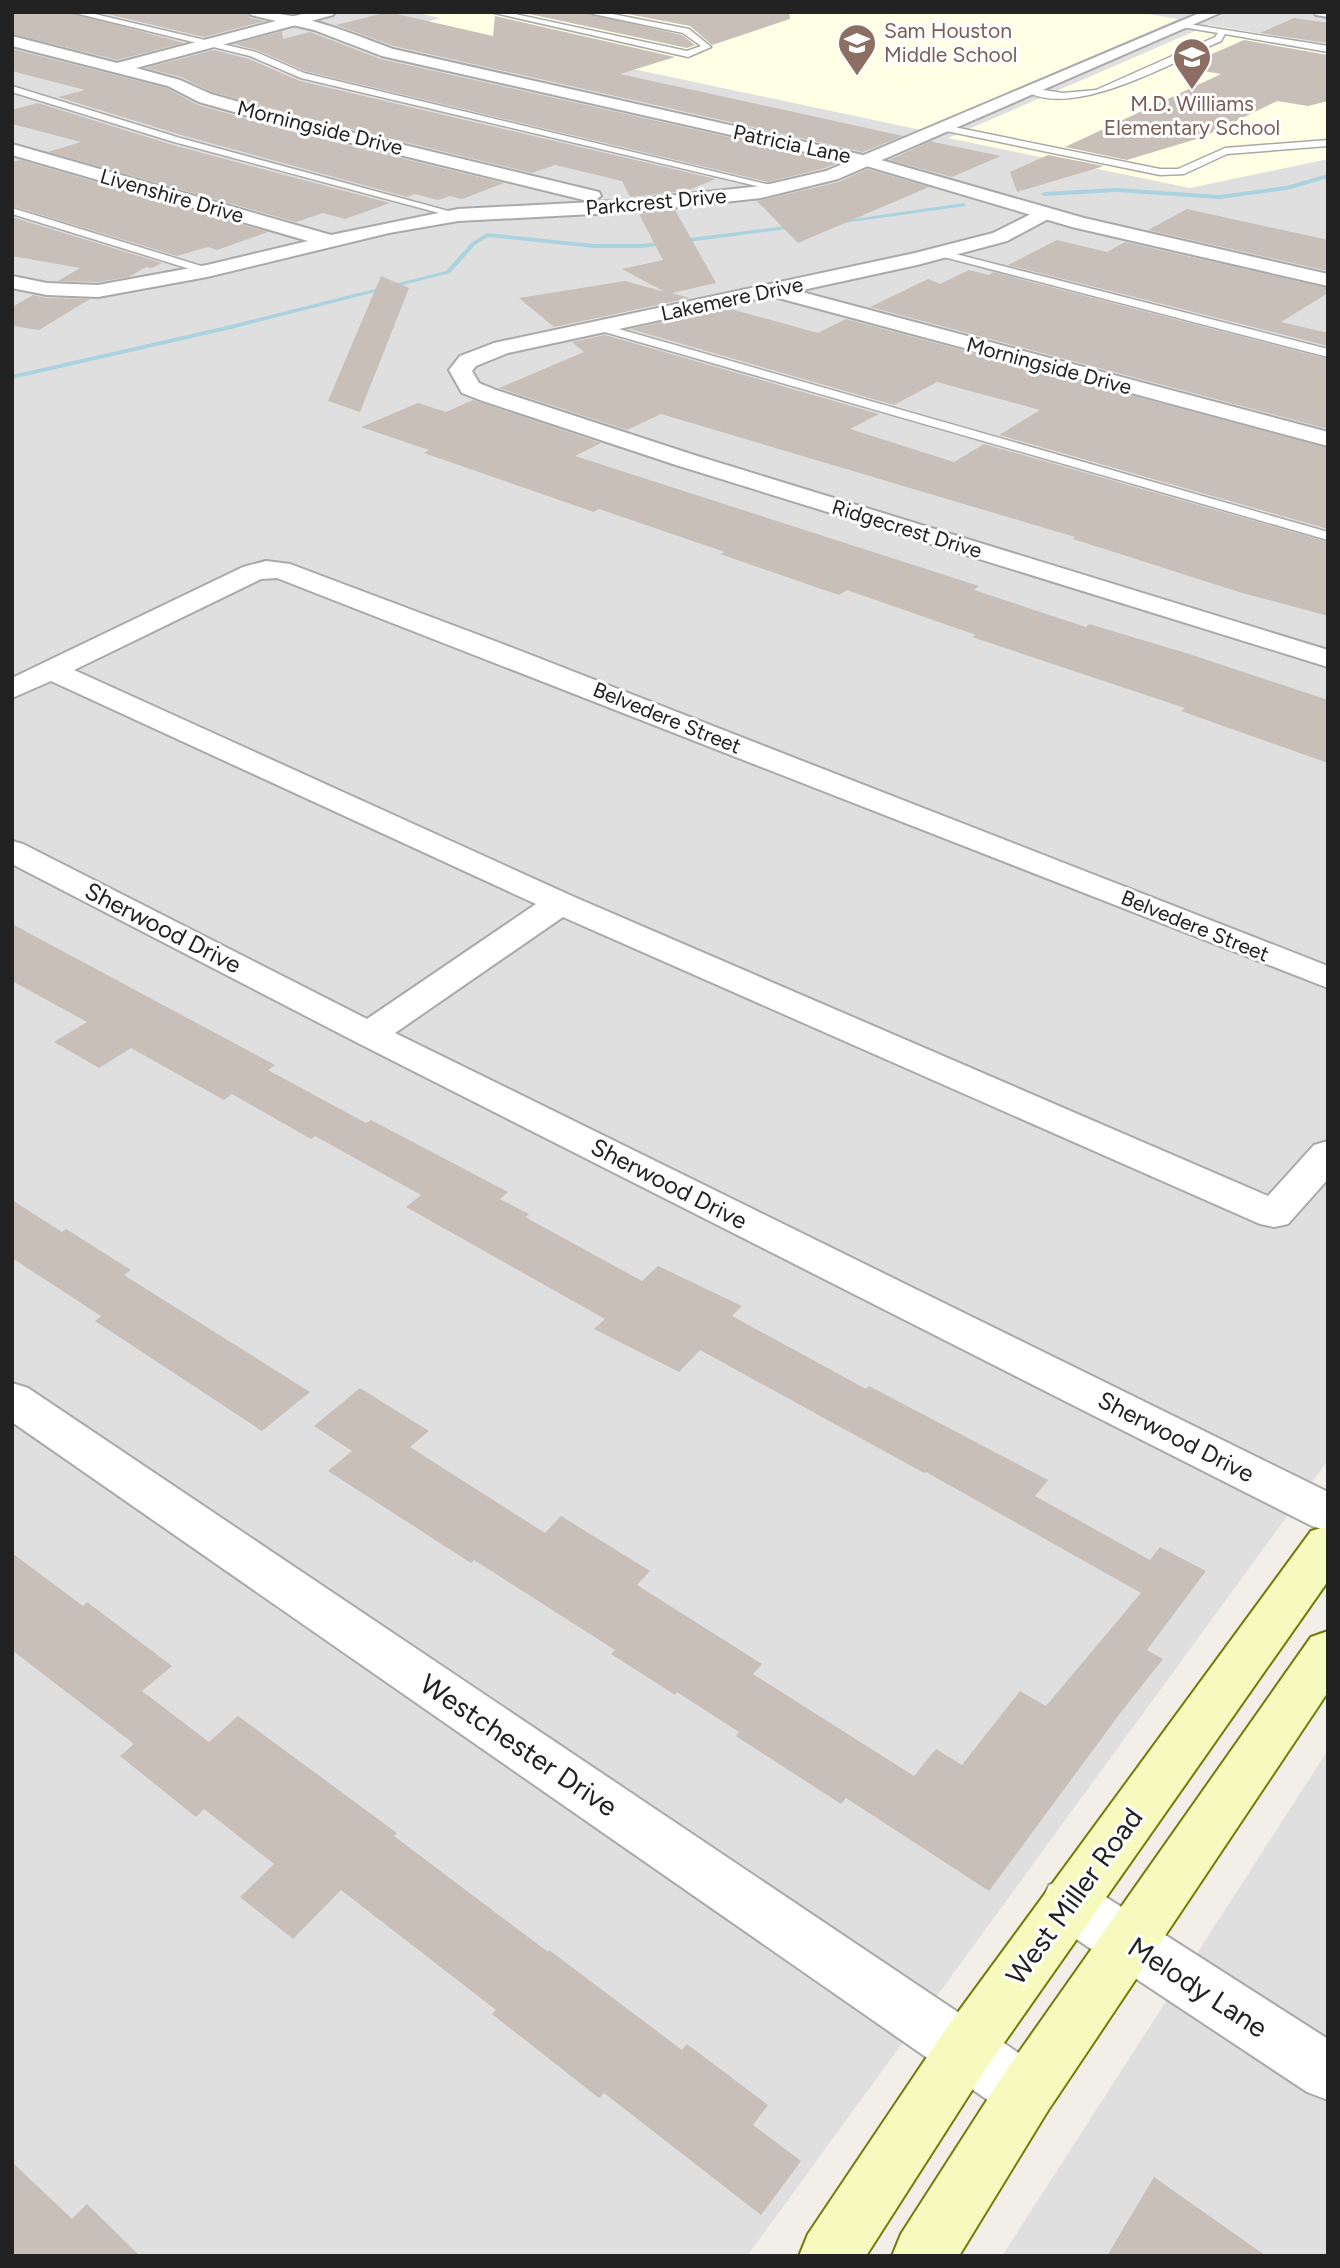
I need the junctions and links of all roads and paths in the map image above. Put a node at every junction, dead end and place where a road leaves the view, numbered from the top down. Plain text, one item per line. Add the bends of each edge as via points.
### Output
1 (75, 12) edge
2 (256, 12) edge
3 (328, 12) edge
4 (494, 12) edge
5 (588, 12) edge
6 (1215, 12) edge
7 (1321, 12) edge
8 (1328, 13) edge
9 (296, 21) junction
10 (1185, 25) junction
11 (1223, 31) junction
12 (12, 41) edge
13 (212, 43) junction
14 (1328, 48) edge
15 (120, 68) junction
16 (12, 89) edge
17 (1030, 91) junction
18 (944, 128) junction
19 (1328, 143) edge
20 (12, 149) edge
21 (867, 160) junction
22 (778, 188) junction
23 (631, 206) junction
24 (12, 211) edge
25 (1043, 214) junction
26 (458, 215) junction
27 (332, 242) junction
28 (940, 253) junction
29 (207, 271) junction
30 (1328, 280) edge
31 (12, 282) edge
32 (771, 290) junction
33 (598, 327) junction
34 (1328, 352) edge
35 (488, 394) joint
36 (1328, 439) edge
37 (1328, 536) edge
38 (1328, 659) edge
39 (52, 670) junction
40 (12, 689) edge
41 (12, 851) edge
42 (560, 903) junction
43 (1328, 978) edge
44 (369, 1034) junction
45 (1328, 1154) edge
46 (12, 1399) edge
47 (1328, 1513) edge
48 (1328, 1544) edge
49 (1328, 1651) edge
50 (1068, 1903) junction
51 (1129, 1943) junction
52 (965, 2050) junction
53 (1328, 2071) edge
54 (1026, 2092) junction
55 (830, 2256) edge
56 (923, 2256) edge

1 - 13 lane
2 - 9 street, Patricia Lane
3 - 9 street
4 - 5 lane via 688,54 707,47 686,31
6 - 10 street, Parkcrest Drive
7 - 8 street
9 - 13 street
9 - 21 street, Patricia Lane via 348,35 388,53
10 - 11 lane
10 - 17 street, Parkcrest Drive
11 - 14 lane
11 - 17 lane via 1217,39 1098,92 1063,96
12 - 15 street, Morningside Drive
13 - 15 street
13 - 22 lane via 302,75
15 - 23 street, Morningside Drive via 304,126
16 - 26 lane via 177,140
17 - 18 street, Parkcrest Drive
18 - 19 lane via 1160,172 1180,172 1225,151
18 - 21 street, Parkcrest Drive
20 - 27 street, Livenshire Drive
21 - 22 street, Parkcrest Drive via 832,175
21 - 25 street, Patricia Lane
22 - 23 street, Parkcrest Drive
23 - 26 street, Parkcrest Drive
24 - 29 lane
25 - 28 street, Lakemere Drive via 1000,237
25 - 30 street, Patricia Lane
26 - 27 street, Parkcrest Drive
27 - 29 street, Parkcrest Drive
28 - 32 street, Lakemere Drive
28 - 34 lane
29 - 31 street, Parkcrest Drive via 98,291 71,292
32 - 33 street, Lakemere Drive
32 - 36 street, Morningside Drive
33 - 35 street, Lakemere Drive via 502,348 468,361 460,370 470,388
33 - 37 lane
35 - 38 street, Ridgecrest Drive via 685,460
39 - 40 street, Belvedere Street
39 - 42 street
39 - 43 street, Belvedere Street via 252,573 281,570
41 - 44 street, Sherwood Drive
42 - 44 street
42 - 45 street via 1274,1214
44 - 47 street, Sherwood Drive
46 - 52 street, Westchester Drive
48 - 50 main road, West Miller Road
49 - 51 main road
50 - 51 street, Melody Lane
50 - 52 main road, West Miller Road
51 - 53 street, Melody Lane
51 - 54 main road
52 - 54 street, Westchester Drive
52 - 55 main road, West Miller Road
54 - 56 main road

